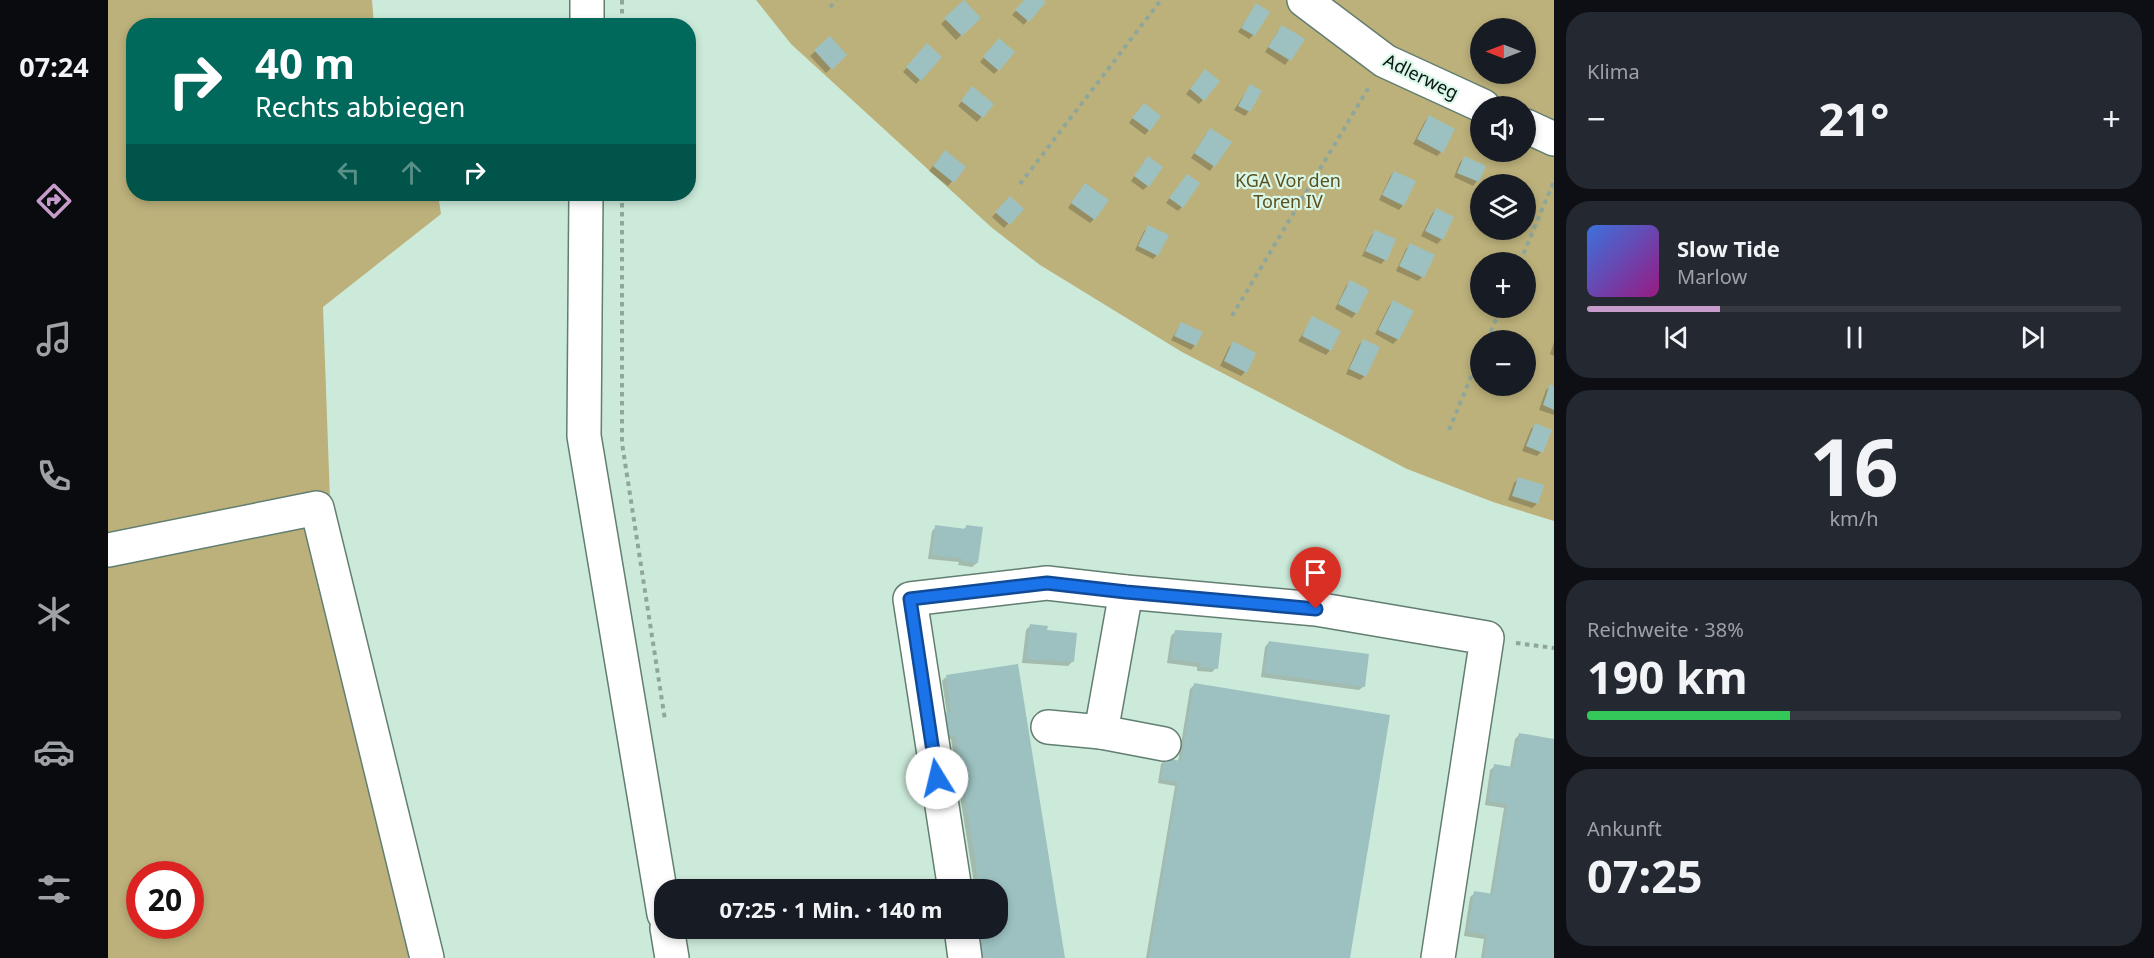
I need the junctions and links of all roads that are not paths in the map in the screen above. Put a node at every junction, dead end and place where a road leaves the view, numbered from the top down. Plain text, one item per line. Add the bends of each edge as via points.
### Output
1 (587, 0) edge
2 (1304, 0) edge
3 (587, 18) edge
4 (1470, 100) edge
5 (1536, 131) edge
6 (1554, 140) edge
7 (586, 201) edge
8 (108, 550) edge
9 (1126, 592) junction
10 (1048, 727) dead end
11 (1101, 732) junction
12 (1164, 744) dead end
13 (658, 879) edge
14 (952, 879) edge
15 (669, 939) edge
16 (962, 939) edge
17 (427, 958) edge
18 (672, 958) edge
19 (965, 958) edge
20 (1438, 958) edge

1 - 3 lane
2 - 4 lane, Adlerweg via 1385,61
5 - 6 lane
7 - 13 lane via 584,436
8 - 17 lane via 317,508
9 - 11 lane
9 - 14 lane via 1047,583 910,599
9 - 20 lane via 1316,609 1487,638
10 - 11 lane
11 - 12 lane
15 - 18 lane
16 - 19 lane

